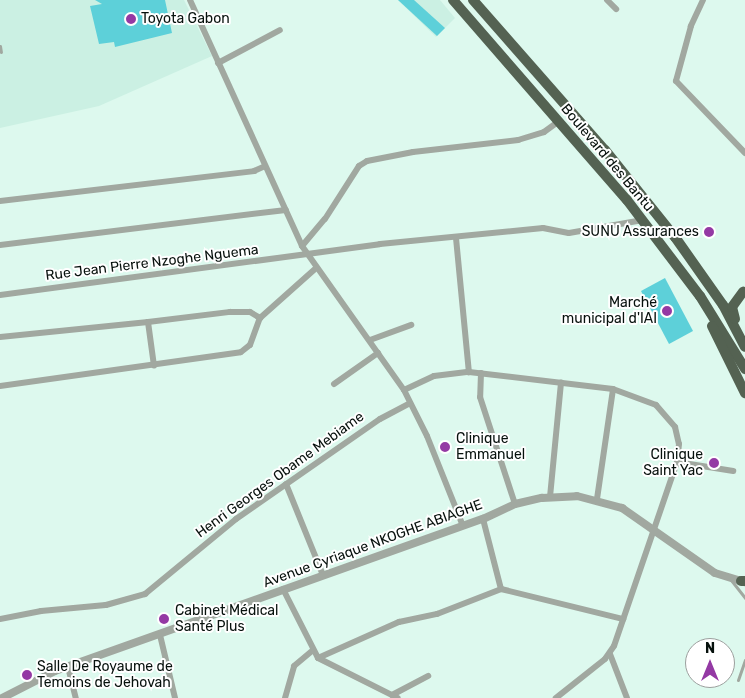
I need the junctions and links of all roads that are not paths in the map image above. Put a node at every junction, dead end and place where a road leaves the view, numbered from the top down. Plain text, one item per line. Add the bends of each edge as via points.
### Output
1 (454, 0) edge
2 (474, 0) edge
3 (607, 0) edge
4 (703, 0) edge
5 (192, 2) edge
6 (616, 9) dead end
7 (280, 30) dead end
8 (0, 46) edge
9 (1, 52) dead end
10 (218, 63) junction
11 (558, 122) junction
12 (745, 153) edge
13 (265, 166) junction
14 (0, 201) edge
15 (286, 210) junction
16 (643, 220) junction
17 (456, 238) junction
18 (0, 245) edge
19 (302, 246) junction
20 (307, 256) junction
21 (681, 268) junction
22 (315, 269) junction
23 (744, 292) edge
24 (0, 295) edge
25 (732, 317) junction
26 (260, 318) junction
27 (148, 322) junction
28 (411, 325) dead end
29 (0, 337) edge
30 (744, 339) edge
31 (370, 340) junction
32 (378, 352) junction
33 (154, 366) junction
34 (745, 369) edge
35 (469, 372) junction
36 (481, 373) junction
37 (561, 383) junction
38 (334, 384) dead end
39 (0, 386) edge
40 (613, 389) junction
41 (404, 390) junction
42 (745, 393) edge
43 (410, 402) junction
44 (677, 462) junction
45 (733, 471) dead end
46 (286, 484) junction
47 (550, 497) junction
48 (596, 499) junction
49 (515, 504) junction
50 (483, 518) junction
51 (463, 526) junction
52 (656, 530) junction
53 (323, 575) junction
54 (740, 581) edge
55 (283, 589) junction
56 (501, 589) junction
57 (745, 598) edge
58 (0, 619) edge
59 (622, 619) junction
60 (160, 635) junction
61 (312, 652) junction
62 (610, 654) junction
63 (318, 658) junction
64 (745, 660) edge
65 (68, 666) junction
66 (428, 676) dead end
67 (738, 680) dead end
68 (395, 696) edge
69 (2, 698) edge
70 (76, 698) edge
71 (175, 698) edge
72 (285, 698) edge
73 (556, 698) edge
74 (627, 698) edge

1 - 11 highway, Boulevard des Bantu
2 - 25 highway, Boulevard des Bantu via 676,237
3 - 6 street
4 - 12 street via 676,81
5 - 10 street
7 - 10 street
8 - 9 lane
10 - 13 street
11 - 16 highway, Boulevard des Bantu
11 - 19 street via 544,132 518,140 367,160 359,166 325,220
13 - 14 street via 254,171
13 - 15 street
15 - 18 street
15 - 19 street
16 - 17 street, Rue Jean Pierre Nzoghe Nguema via 569,233 543,228
16 - 21 highway, Boulevard des Bantu
17 - 20 street, Rue Jean Pierre Nzoghe Nguema via 380,244
17 - 35 street
19 - 20 street
20 - 22 street
20 - 24 street, Rue Jean Pierre Nzoghe Nguema
21 - 34 highway, Boulevard des Bantu
21 - 42 highway
22 - 26 street
22 - 31 street
23 - 25 highway via 735,299
25 - 30 highway, Boulevard des Bantu
26 - 27 street via 250,312 230,312
26 - 33 street via 250,345 241,352
27 - 29 street
27 - 33 street
28 - 31 street
31 - 32 street
32 - 38 street
32 - 41 street
33 - 39 street
35 - 36 street
35 - 41 street via 434,376
36 - 37 street
36 - 49 street via 480,397
37 - 40 street
37 - 47 street
40 - 44 street via 645,399 672,421 680,444
40 - 48 street
41 - 43 street
43 - 46 street, Henri Georges Obame Mebiame
43 - 51 street
44 - 45 street
44 - 52 street
46 - 53 street
46 - 58 street, Henri Georges Obame Mebiame via 208,540 145,594 117,603
47 - 48 street, Avenue Cyriaque NKOGHE ABIAGHE
47 - 49 street, Avenue Cyriaque NKOGHE ABIAGHE
48 - 52 street, Avenue Cyriaque NKOGHE ABIAGHE via 622,508
49 - 50 street, Avenue Cyriaque NKOGHE ABIAGHE
50 - 51 street, Avenue Cyriaque NKOGHE ABIAGHE
50 - 56 street
51 - 53 street, Avenue Cyriaque NKOGHE ABIAGHE
52 - 54 street, Avenue Cyriaque NKOGHE ABIAGHE via 714,573
52 - 59 street via 635,577
53 - 55 street, Avenue Cyriaque NKOGHE ABIAGHE
54 - 57 lane
55 - 60 street, Avenue Cyriaque NKOGHE ABIAGHE
55 - 61 street
56 - 59 street
56 - 63 street via 446,611 399,622
59 - 62 street
60 - 65 street, Avenue Cyriaque NKOGHE ABIAGHE
60 - 71 street
61 - 63 street
61 - 72 street via 294,666
62 - 73 street
62 - 74 street
63 - 68 street
64 - 67 lane
65 - 69 street, Avenue Cyriaque NKOGHE ABIAGHE via 35,679
65 - 70 street
66 - 68 street

